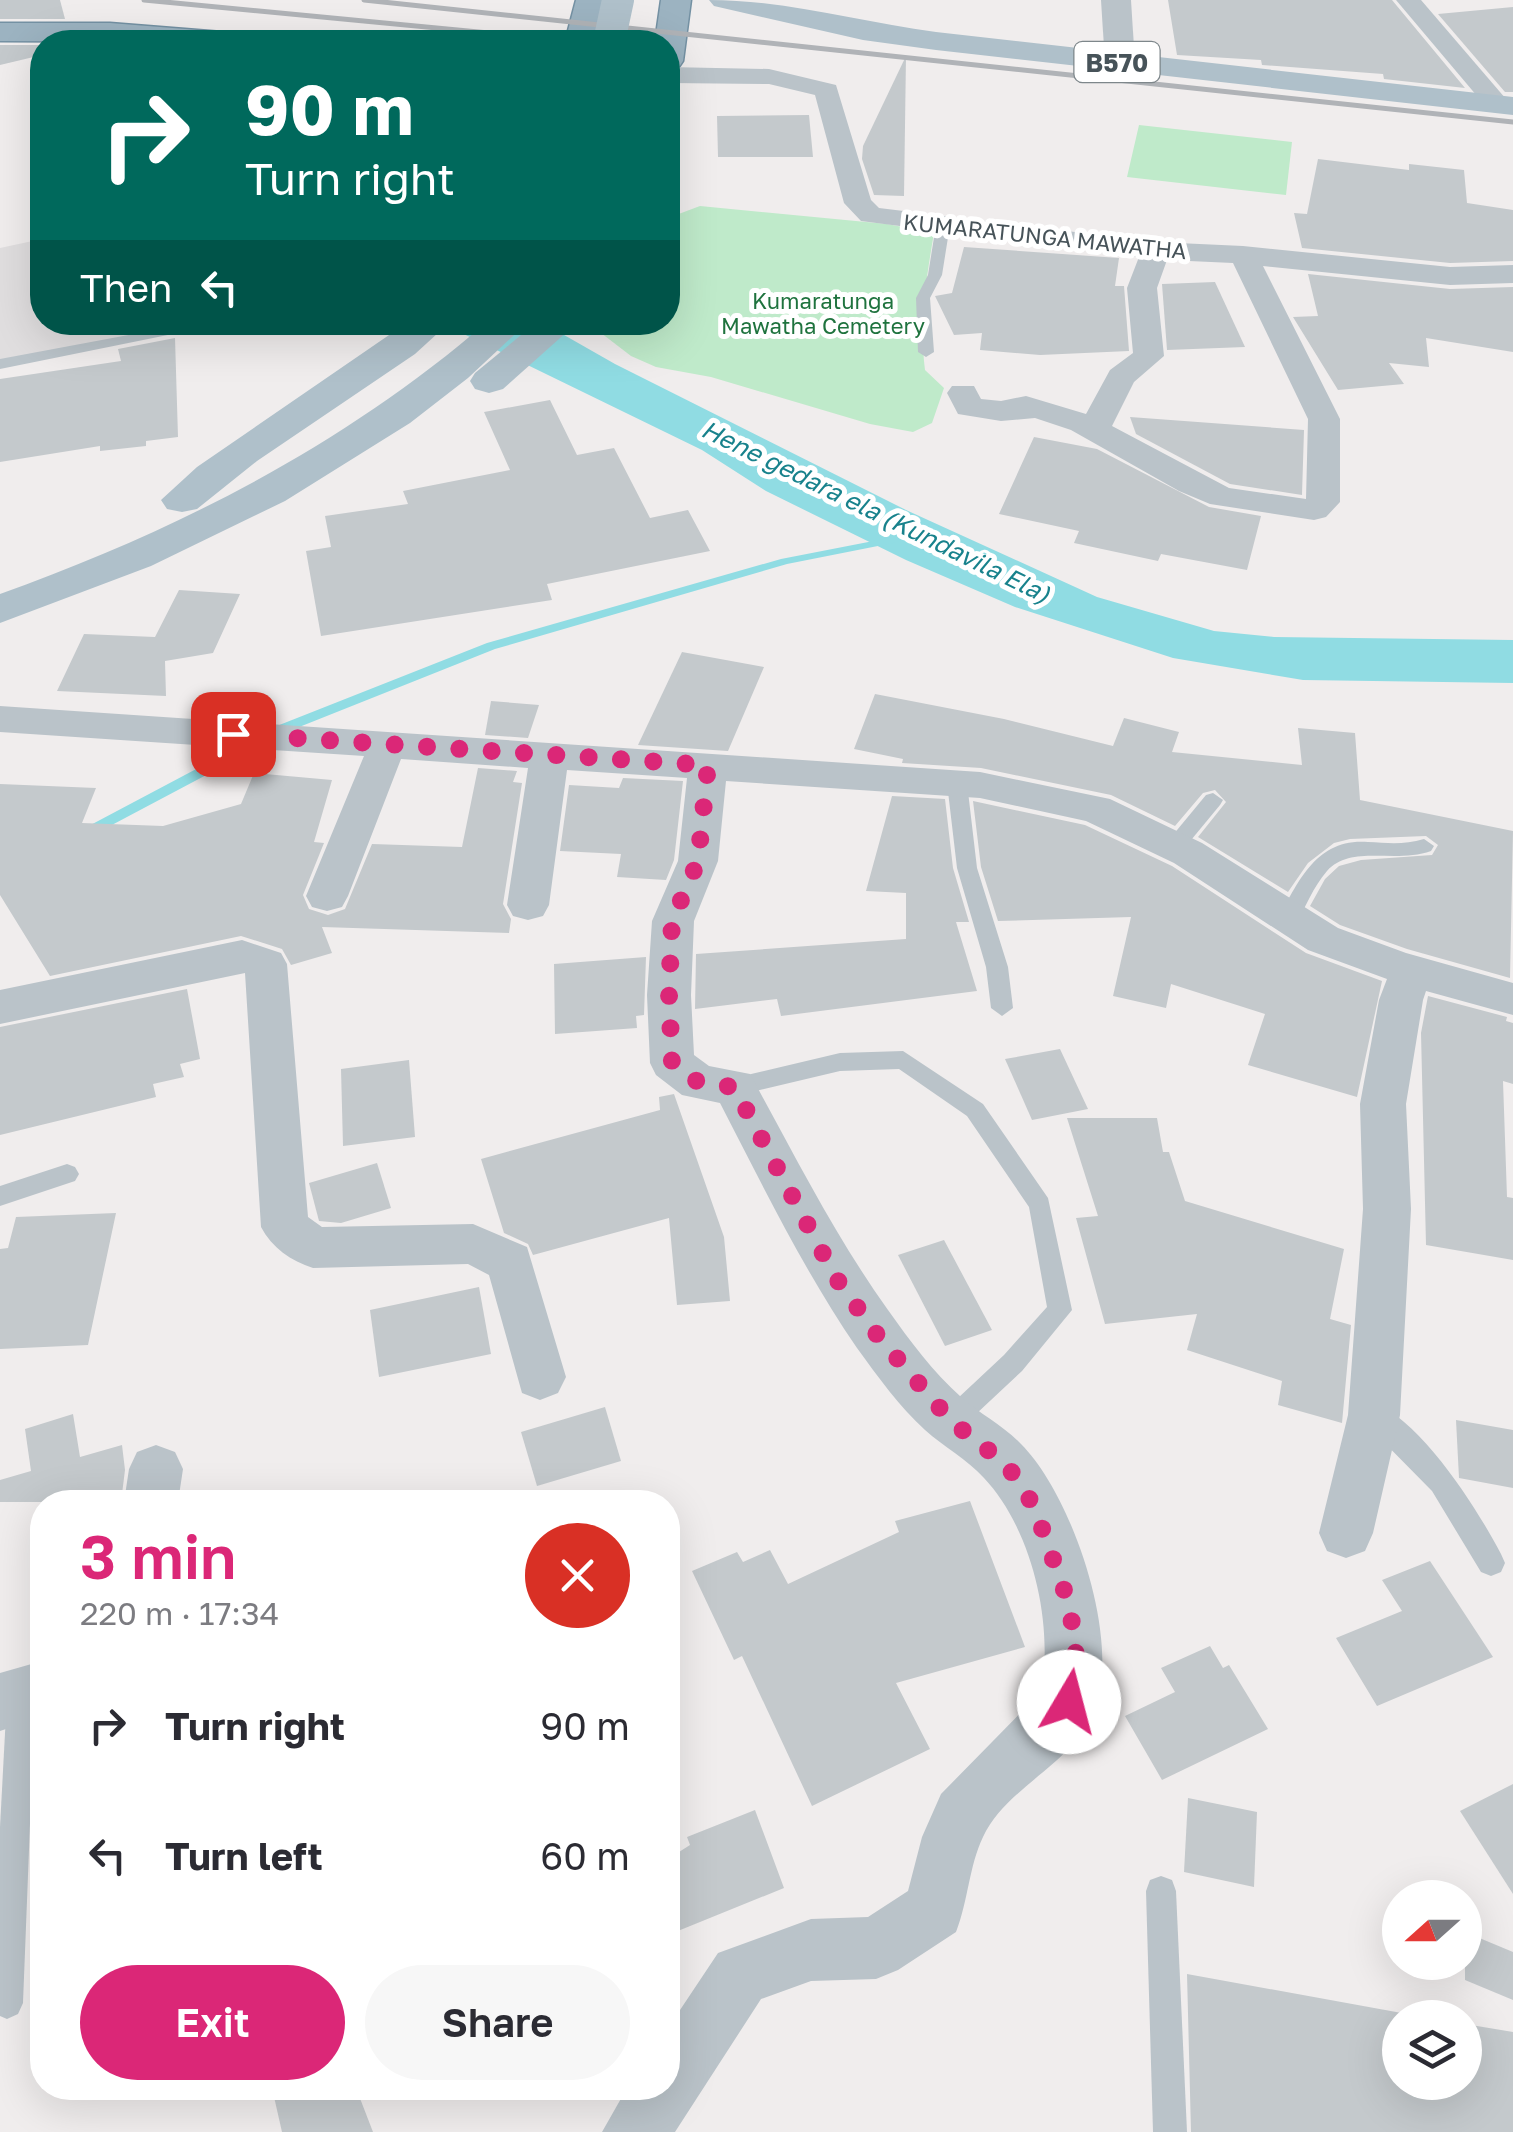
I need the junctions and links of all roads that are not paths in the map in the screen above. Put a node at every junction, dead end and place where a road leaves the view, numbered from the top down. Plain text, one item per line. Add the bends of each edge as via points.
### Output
1 (590, 0) edge
2 (618, 0) edge
3 (646, 0) edge
4 (676, 0) edge
5 (724, 0) edge
6 (1116, 0) edge
7 (1408, 0) edge
8 (583, 30) edge
9 (612, 30) edge
10 (640, 30) edge
11 (672, 30) edge
12 (0, 32) edge
13 (30, 33) edge
14 (1120, 62) junction
15 (680, 75) edge
16 (1505, 105) edge
17 (944, 225) junction
18 (1156, 251) junction
19 (1243, 255) junction
20 (1513, 274) edge
21 (155, 335) edge
22 (416, 335) edge
23 (459, 335) edge
24 (490, 335) edge
25 (545, 335) edge
26 (926, 352) dead end
27 (0, 364) edge
28 (963, 393) dead end
29 (366, 417) junction
30 (1094, 429) junction
31 (182, 500) junction
32 (124, 562) junction
33 (0, 572) edge
34 (0, 610) edge
35 (0, 719) edge
36 (388, 744) junction
37 (550, 754) junction
38 (708, 765) junction
39 (957, 782) junction
40 (1213, 800) dead end
41 (1174, 846) junction
42 (1424, 846) dead end
43 (327, 896) dead end
44 (528, 904) dead end
45 (1288, 920) junction
46 (1412, 970) junction
47 (1513, 999) edge
48 (0, 1007) edge
49 (1002, 1008) dead end
50 (734, 1087) junction
51 (67, 1174) dead end
52 (0, 1196) edge
53 (540, 1377) dead end
54 (1374, 1415) junction
55 (951, 1421) junction
56 (1346, 1533) dead end
57 (1491, 1563) dead end
58 (21, 1696) edge
59 (1160, 1891) dead end
60 (7, 2003) dead end
61 (680, 2066) edge
62 (657, 2100) edge
63 (635, 2132) edge
64 (1170, 2132) edge

1 - 8 highway
2 - 9 main road, bridge
3 - 10 main road
4 - 11 highway
5 - 14 main road, B570 via 863,31
6 - 14 street
7 - 16 street
12 - 13 highway
14 - 16 main road, B570
15 - 17 street, KUMARATUNGA MAWATHA via 752,76 827,90 858,204 870,215
17 - 18 street, KUMARATUNGA MAWATHA
17 - 26 lane via 922,298
18 - 19 street, KUMARATUNGA MAWATHA
18 - 30 street via 1142,288 1149,356 1121,377
19 - 20 street, KUMARATUNGA MAWATHA via 1450,276
19 - 30 street via 1324,420 1323,502 1314,510 1222,497
21 - 27 lane
22 - 31 main road
23 - 29 main road
24 - 29 main road
25 - 32 main road via 503,372 388,447 259,518
28 - 30 street via 969,407 1026,406
29 - 31 main road
29 - 32 main road via 260,494
31 - 33 main road
32 - 34 main road
35 - 36 street
36 - 37 street
36 - 43 street
37 - 38 street
37 - 44 street
38 - 39 street
38 - 50 street via 698,861 672,921 672,1063 698,1082
39 - 41 street via 1096,809
39 - 49 lane via 967,868
40 - 41 lane
41 - 45 street
42 - 45 lane via 1405,854 1336,850 1320,864
45 - 46 street via 1323,940
46 - 47 street
46 - 54 street via 1383,1104 1388,1208
48 - 53 street via 242,956 266,964 285,1227 312,1248 473,1244 510,1262
50 - 55 street via 836,1278
50 - 55 lane via 840,1062 903,1060 975,1110 1040,1205 1060,1310
51 - 52 lane
54 - 56 street
54 - 57 lane via 1420,1455 1465,1511
55 - 61 street via 1007,1465 1034,1506 1077,1643 1069,1702 961,1817 934,1910 876,1948 811,1950 740,1976
58 - 60 lane
59 - 64 lane
62 - 63 street

